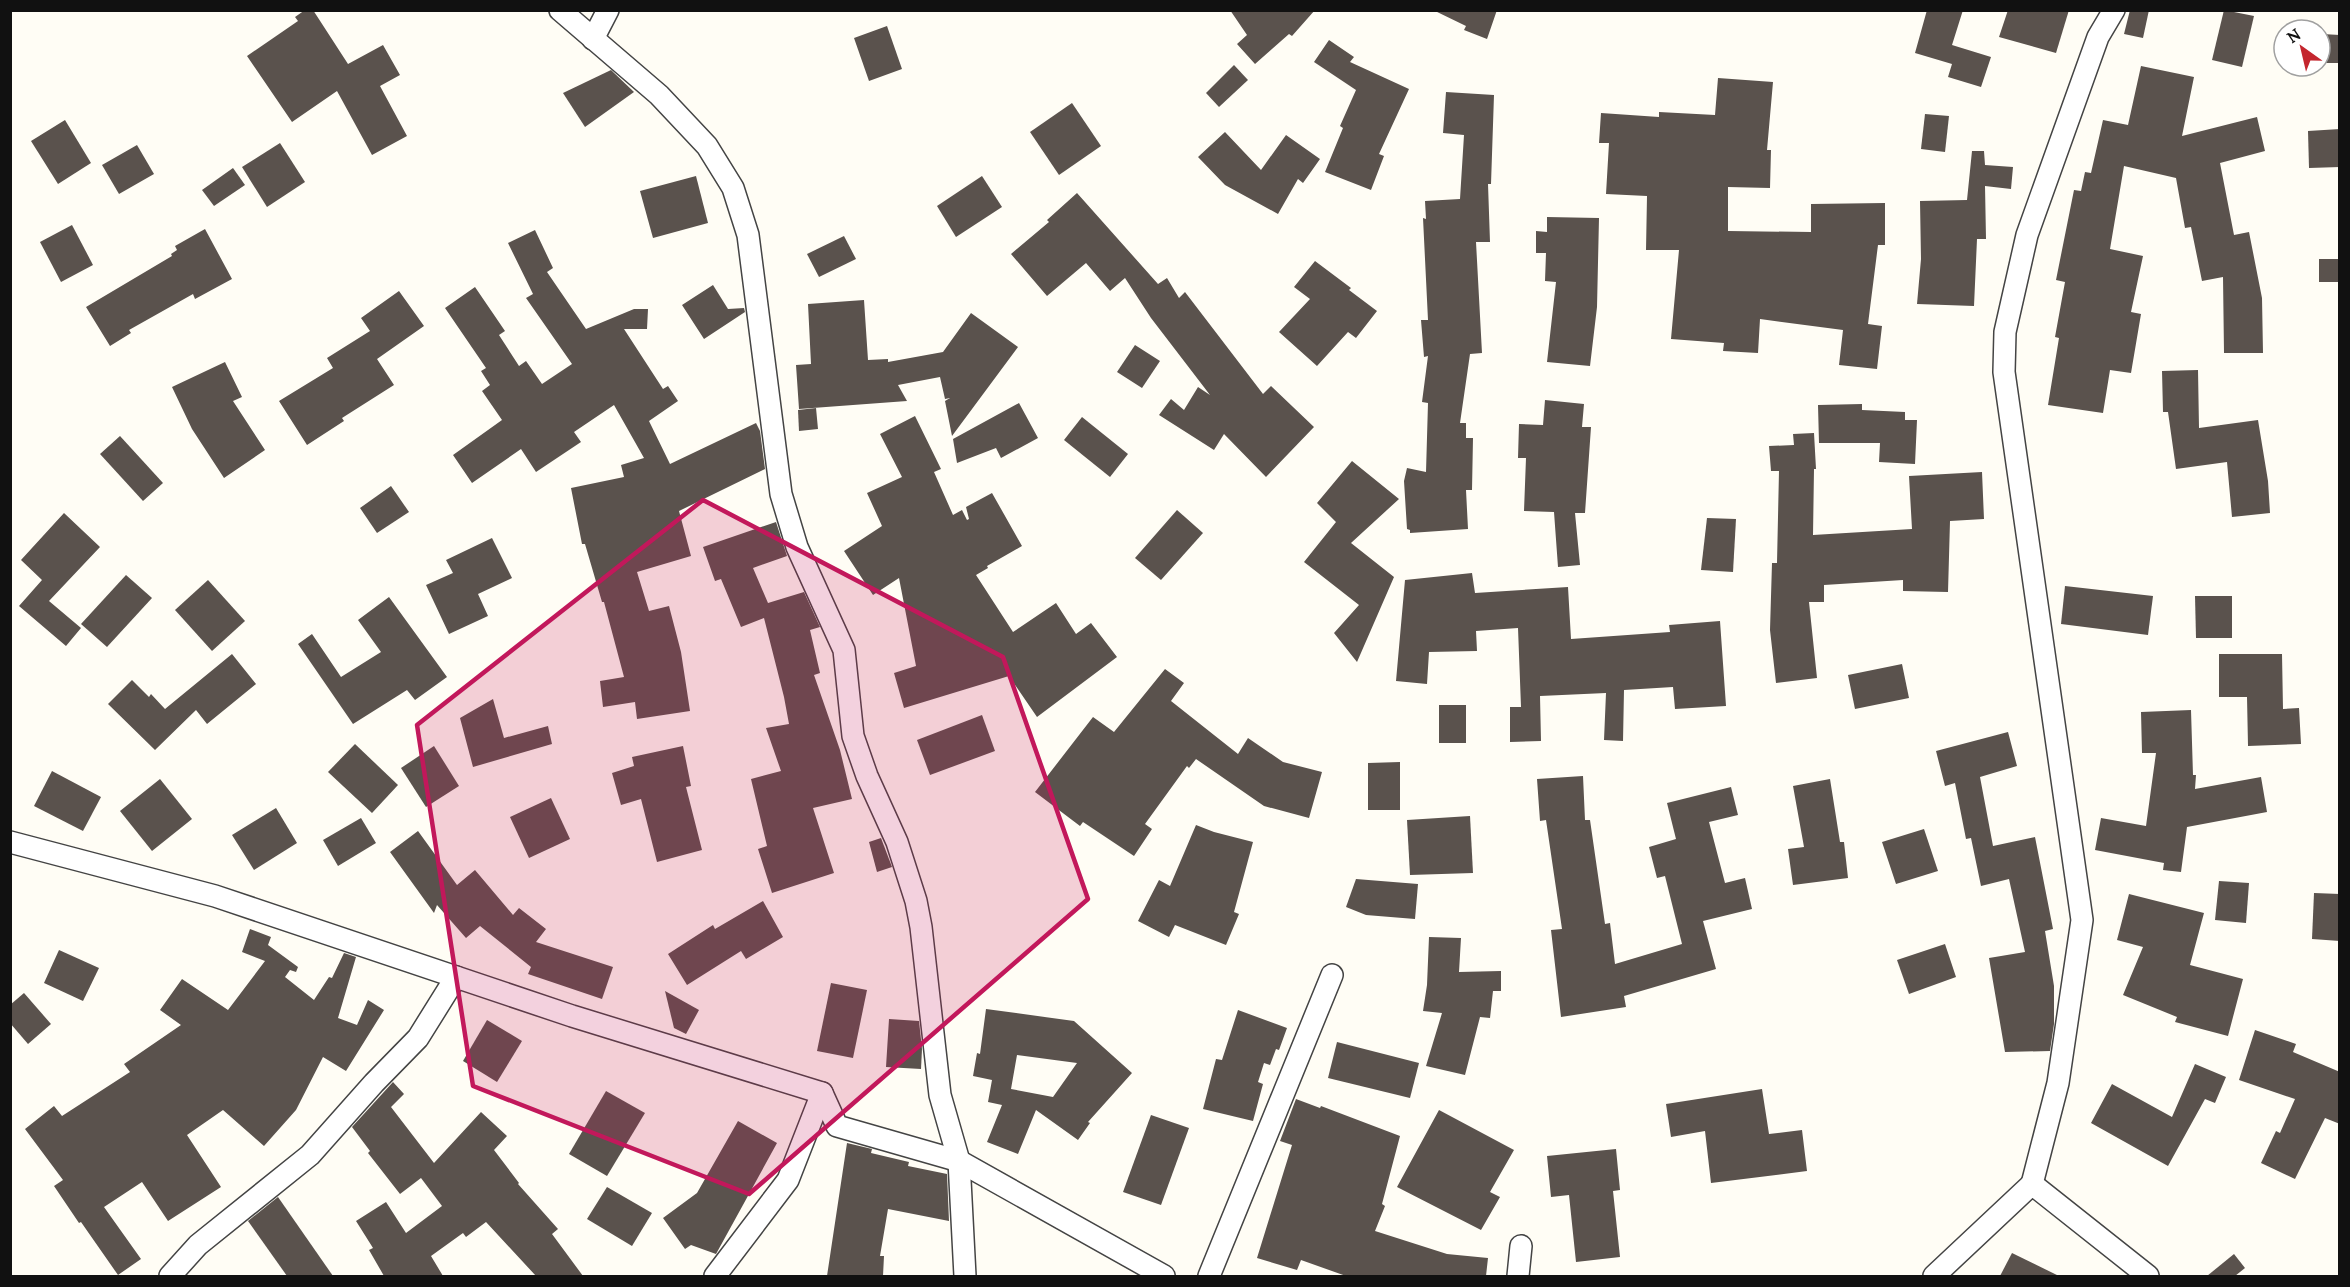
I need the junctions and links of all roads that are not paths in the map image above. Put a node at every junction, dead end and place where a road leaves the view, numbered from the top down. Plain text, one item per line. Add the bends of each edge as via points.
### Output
1 (560, 10) edge
2 (608, 10) edge
3 (2114, 10) edge
4 (593, 39) junction
5 (10, 842) edge
6 (1332, 975) dead end
7 (456, 977) junction
8 (822, 1093) junction
9 (959, 1161) junction
10 (2032, 1184) junction
11 (1521, 1246) dead end
12 (170, 1276) edge
13 (715, 1276) edge
14 (965, 1276) edge
15 (1164, 1276) edge
16 (1209, 1276) edge
17 (1518, 1276) edge
18 (1934, 1276) edge
19 (2148, 1276) edge

1 - 4 street
2 - 4 street
3 - 10 street via 2098,37 2027,236 2005,332 2004,372 2082,921 2058,1083
4 - 9 street via 659,95 706,146 733,188 748,235 781,494 796,547 844,650 853,736 897,842 916,901 940,1095
5 - 7 street via 215,896
6 - 16 street
7 - 8 street
7 - 12 street via 418,1038 310,1155 198,1245
8 - 9 street via 837,1126
8 - 13 street via 788,1180
9 - 14 street
9 - 15 street
10 - 18 street
10 - 19 street
11 - 17 street

